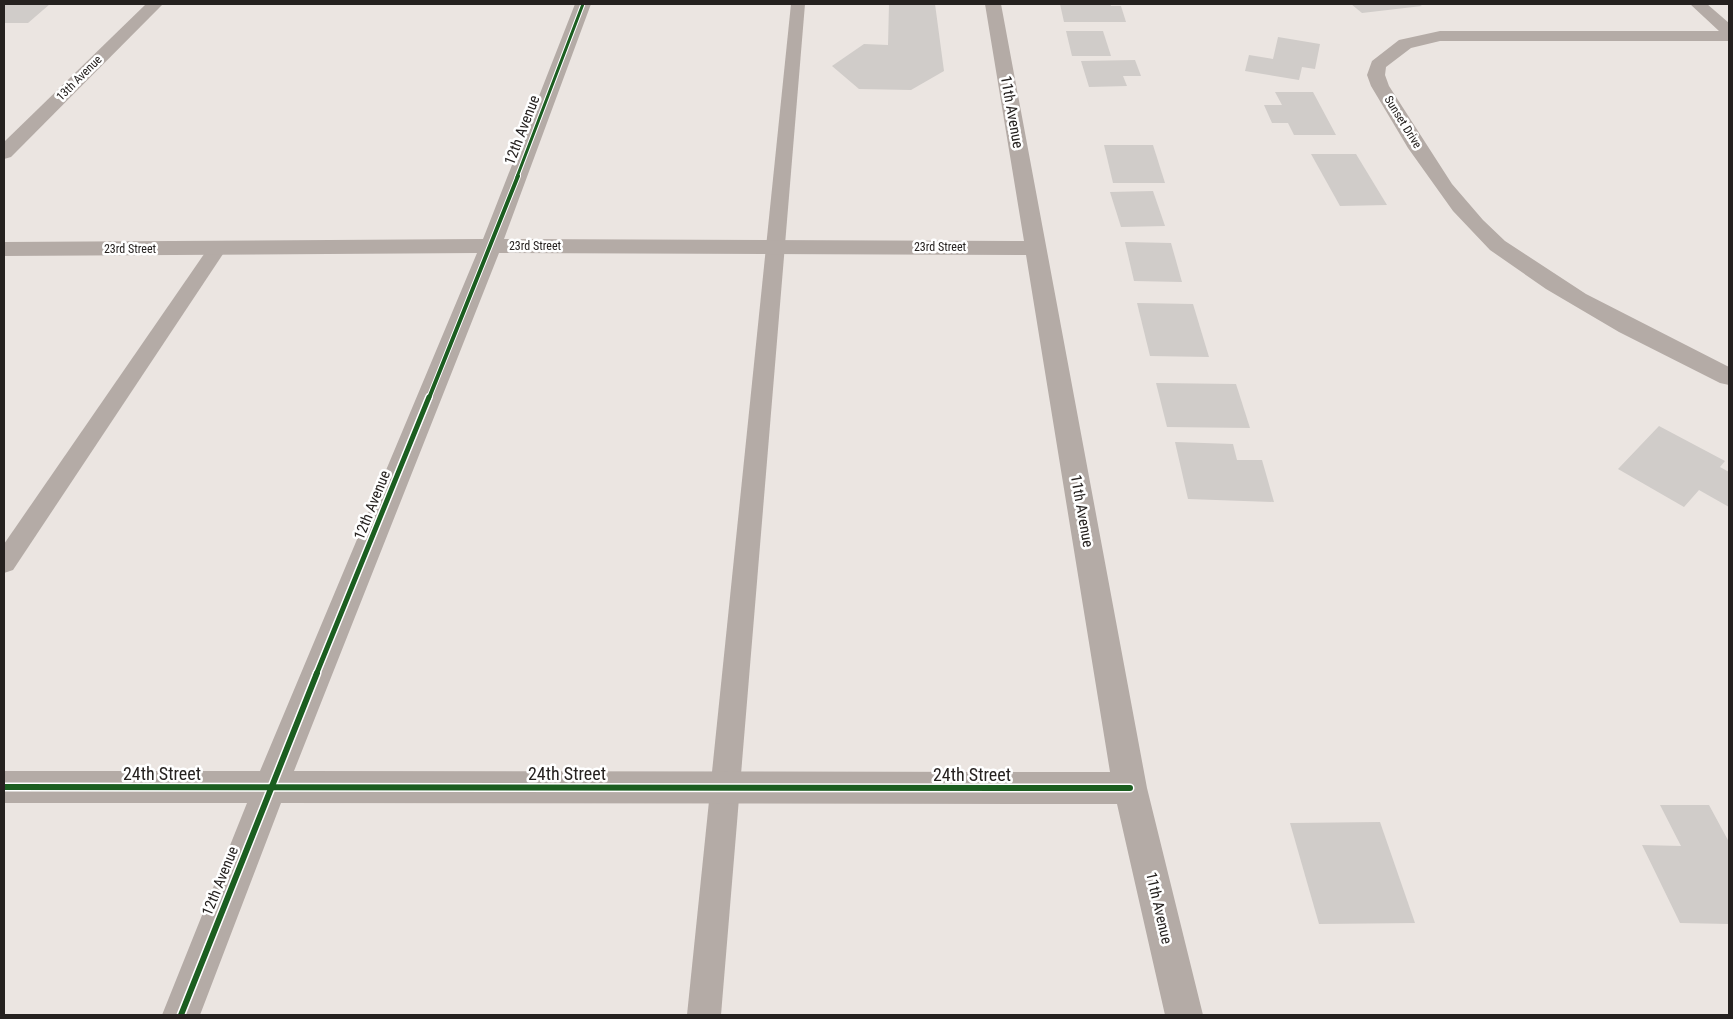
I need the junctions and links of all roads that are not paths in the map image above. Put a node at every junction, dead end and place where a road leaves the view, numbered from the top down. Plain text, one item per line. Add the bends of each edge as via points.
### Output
1 (155, 4) edge
2 (583, 4) edge
3 (798, 4) edge
4 (993, 4) edge
5 (1698, 4) edge
6 (1729, 31) edge
7 (1729, 36) edge
8 (4, 153) edge
9 (491, 246) junction
10 (776, 247) junction
11 (218, 248) junction
12 (1036, 248) junction
13 (4, 250) edge
14 (1729, 377) edge
15 (4, 563) edge
16 (271, 786) junction
17 (4, 787) edge
18 (724, 787) junction
19 (1130, 788) junction
20 (181, 1015) edge
21 (704, 1015) edge
22 (1184, 1015) edge

1 - 8 street, 13th Avenue
2 - 9 street, 12th Avenue
3 - 10 lane
4 - 12 street, 11th Avenue
5 - 6 street
7 - 14 street, Sunset Drive via 1440,36 1406,44 1378,65 1376,75 1435,175 1460,208 1494,243 1549,282 1597,310
9 - 10 street, 23rd Street
9 - 11 street, 23rd Street
9 - 16 street, 12th Avenue
10 - 12 street, 23rd Street
10 - 18 lane
11 - 13 street, 23rd Street
11 - 15 lane
12 - 19 street, 11th Avenue
16 - 17 street, 24th Street
16 - 18 street, 24th Street
16 - 20 street, 12th Avenue
18 - 19 street, 24th Street
18 - 21 lane
19 - 22 street, 11th Avenue

